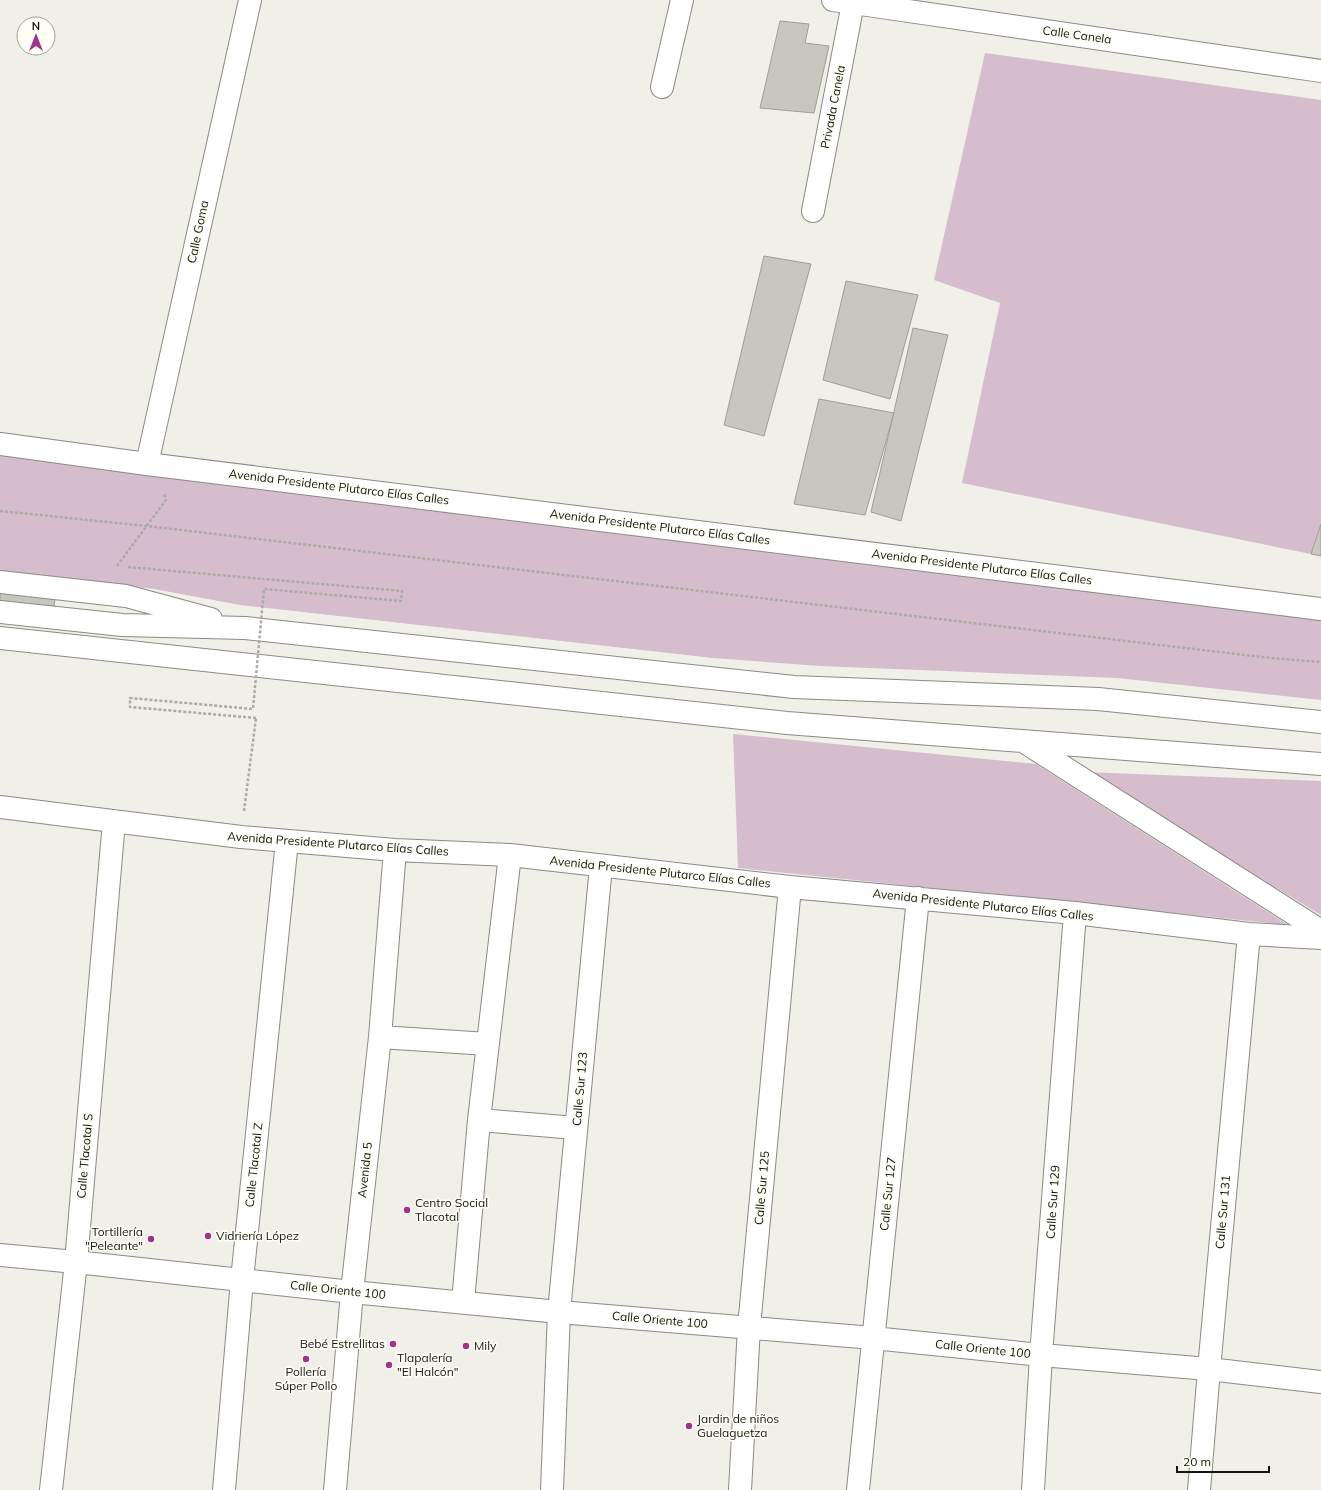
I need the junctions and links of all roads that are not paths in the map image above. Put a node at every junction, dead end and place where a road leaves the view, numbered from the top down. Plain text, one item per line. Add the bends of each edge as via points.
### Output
1 (250, 0) edge
2 (682, 0) edge
3 (843, 1) edge
4 (1321, 71) edge
5 (662, 87) dead end
6 (813, 211) dead end
7 (0, 444) edge
8 (152, 464) junction
9 (0, 582) edge
10 (1321, 609) edge
11 (0, 612) edge
12 (245, 628) junction
13 (0, 638) edge
14 (1321, 722) edge
15 (1023, 742) junction
16 (1321, 764) edge
17 (0, 807) edge
18 (114, 821) junction
19 (288, 841) junction
20 (395, 850) junction
21 (510, 855) junction
22 (601, 866) junction
23 (790, 887) junction
24 (918, 898) junction
25 (1075, 914) junction
26 (1321, 931) edge
27 (1249, 934) junction
28 (1321, 938) edge
29 (380, 1037) junction
30 (488, 1044) junction
31 (479, 1120) junction
32 (576, 1128) junction
33 (0, 1255) edge
34 (76, 1262) junction
35 (242, 1280) junction
36 (352, 1292) junction
37 (463, 1302) junction
38 (559, 1312) junction
39 (748, 1328) junction
40 (873, 1338) junction
41 (1041, 1355) junction
42 (1209, 1369) junction
43 (1321, 1382) edge
44 (51, 1490) edge
45 (224, 1490) edge
46 (335, 1490) edge
47 (552, 1490) edge
48 (740, 1490) edge
49 (858, 1490) edge
50 (1033, 1490) edge
51 (1199, 1490) edge

1 - 8 street, Calle Goma
2 - 5 street
3 - 4 street, Calle Canela
3 - 6 street, Privada Canela
7 - 8 street, Avenida Presidente Plutarco Elías Calles
8 - 10 street, Avenida Presidente Plutarco Elías Calles
9 - 12 street via 126,596
11 - 12 street via 122,625
12 - 14 street via 794,687 1098,699
13 - 15 street via 787,723
15 - 16 street
15 - 26 street
17 - 18 street, Avenida Presidente Plutarco Elías Calles
18 - 19 street, Avenida Presidente Plutarco Elías Calles
18 - 34 street, Calle Tlacotal S
19 - 20 street, Avenida Presidente Plutarco Elías Calles
19 - 35 street, Calle Tlacotal Z
20 - 21 street, Avenida Presidente Plutarco Elías Calles
20 - 29 street, Avenida 5
21 - 22 street, Avenida Presidente Plutarco Elías Calles
21 - 30 street
22 - 23 street, Avenida Presidente Plutarco Elías Calles
22 - 32 street, Calle Sur 123
23 - 24 street, Avenida Presidente Plutarco Elías Calles
23 - 39 street, Calle Sur 125
24 - 25 street, Avenida Presidente Plutarco Elías Calles
24 - 40 street, Calle Sur 127
25 - 27 street, Avenida Presidente Plutarco Elías Calles
25 - 41 street, Calle Sur 129
27 - 28 street, Avenida Presidente Plutarco Elías Calles
27 - 42 street, Calle Sur 131
29 - 30 street
29 - 36 street, Avenida 5
30 - 31 street
31 - 32 street
31 - 37 street
32 - 38 street, Calle Sur 123
33 - 34 street, Calle Oriente 100
34 - 35 street, Calle Oriente 100
34 - 44 street, Calle Tlacotal S
35 - 36 street, Calle Oriente 100
35 - 45 street, Calle Tlacotal Z
36 - 37 street, Calle Oriente 100
36 - 46 street, Avenida 5
37 - 38 street, Calle Oriente 100
38 - 39 street, Calle Oriente 100
38 - 47 street, Calle Sur 123
39 - 40 street, Calle Oriente 100
39 - 48 street, Calle Sur 125
40 - 41 street, Calle Oriente 100
40 - 49 street, Calle Sur 127
41 - 42 street, Calle Oriente 100
41 - 50 street, Calle Sur 129
42 - 43 street, Calle Oriente 100
42 - 51 street, Calle Sur 131

